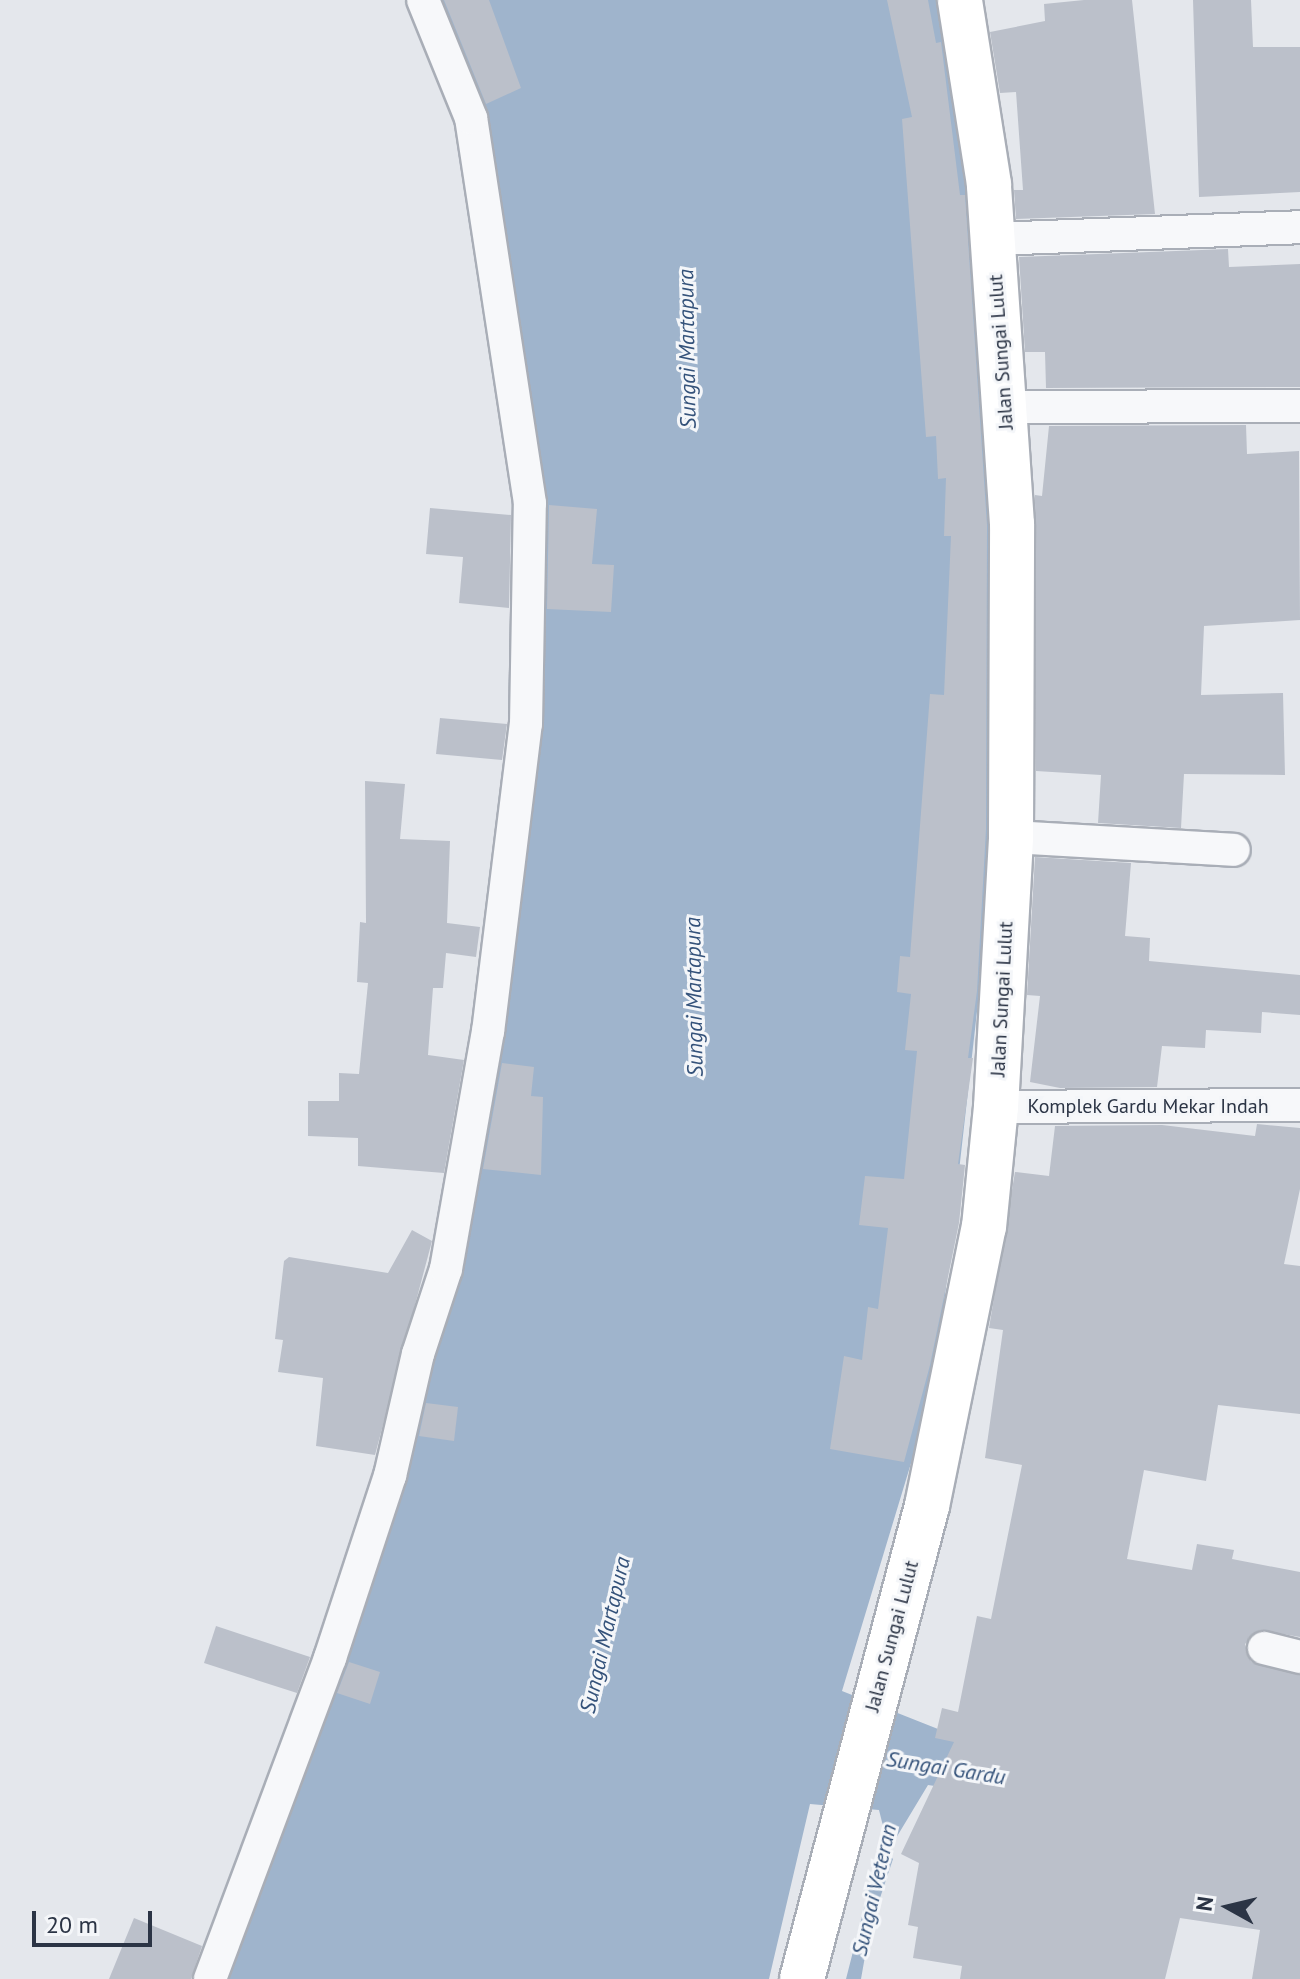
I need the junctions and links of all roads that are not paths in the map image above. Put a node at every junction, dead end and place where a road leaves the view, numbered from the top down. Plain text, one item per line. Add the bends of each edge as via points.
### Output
1 (423, 0) edge
2 (960, 0) edge
3 (1300, 227) edge
4 (993, 239) junction
5 (1300, 406) edge
6 (1006, 407) junction
7 (1011, 837) junction
8 (1234, 850) dead end
9 (1300, 1105) edge
10 (996, 1107) junction
11 (1264, 1648) dead end
12 (1300, 1657) edge
13 (210, 1979) edge
14 (802, 1979) edge

1 - 13 street via 471,118 528,488 526,724 488,1032 446,1269 375,1522
2 - 4 main road, Jalan Sungai Lulut
3 - 4 street
4 - 6 main road, Jalan Sungai Lulut
5 - 6 street
6 - 7 main road, Jalan Sungai Lulut via 1012,524
7 - 8 street
7 - 10 main road, Jalan Sungai Lulut
9 - 10 street, Komplek Gardu Mekar Indah
10 - 14 main road, Jalan Sungai Lulut via 984,1227 927,1506
11 - 12 street

